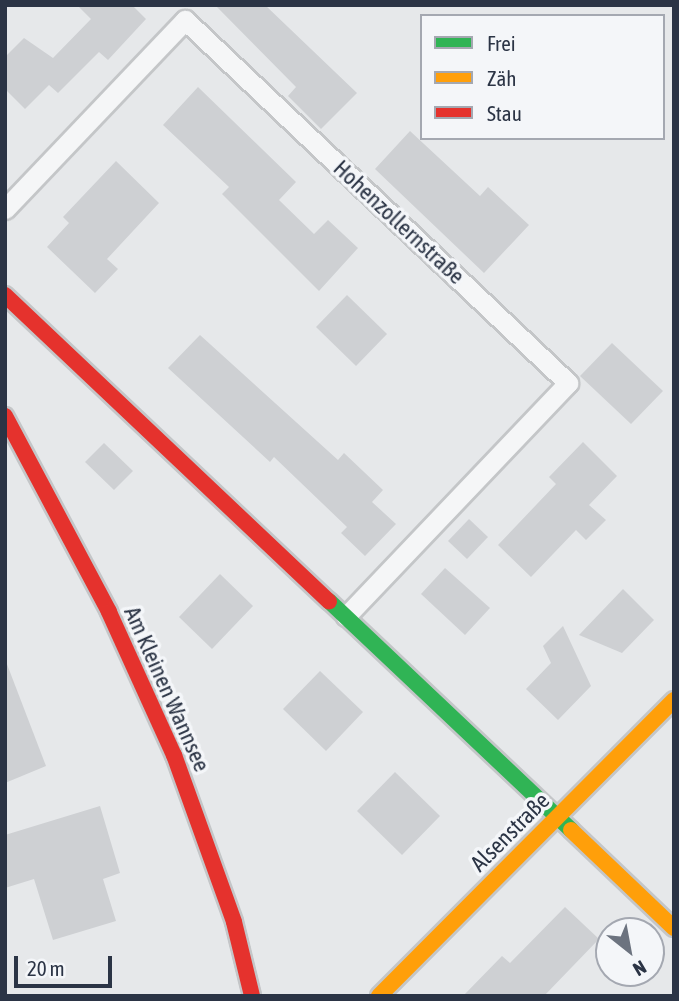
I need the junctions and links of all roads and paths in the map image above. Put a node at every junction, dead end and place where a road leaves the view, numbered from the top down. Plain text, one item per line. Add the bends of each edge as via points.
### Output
1 (5, 209) edge
2 (5, 295) edge
3 (5, 416) edge
4 (346, 616) junction
5 (674, 699) edge
6 (557, 817) junction
7 (674, 929) edge
8 (252, 996) edge
9 (379, 996) edge

1 - 4 lane, Hohenzollernstraße via 185,20 568,383
2 - 4 street
3 - 8 street, Am Kleinen Wannsee via 109,612 174,755 234,922
4 - 6 street
5 - 6 street, Alsenstraße
6 - 7 street
6 - 9 street, Alsenstraße

